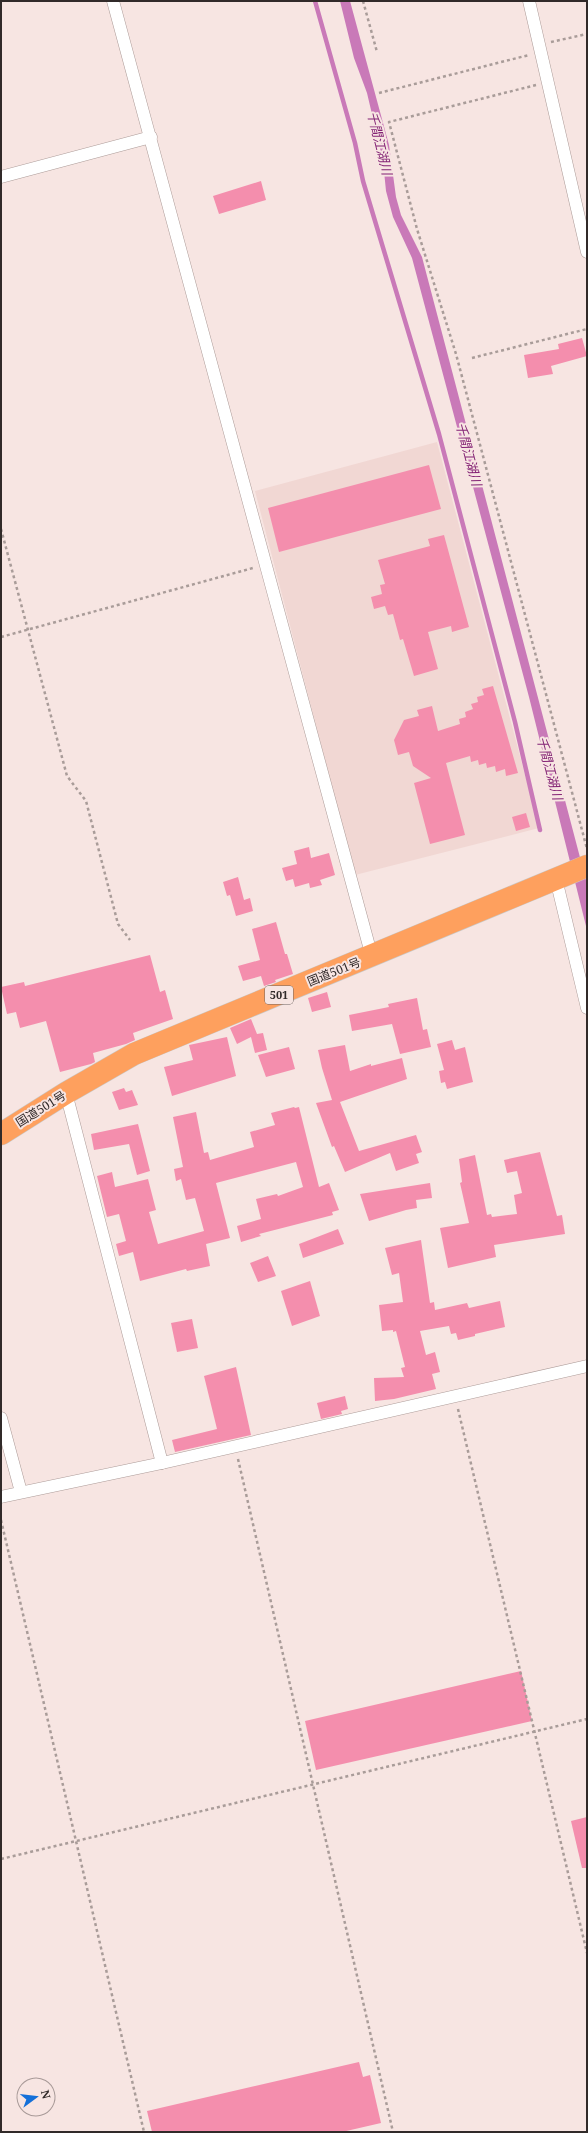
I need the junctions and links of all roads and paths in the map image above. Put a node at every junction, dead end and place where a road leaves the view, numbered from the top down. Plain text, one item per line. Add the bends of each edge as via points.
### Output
1 (113, 1) edge
2 (363, 1) edge
3 (529, 1) edge
4 (587, 34) edge
5 (540, 48) junction
6 (377, 52) dead end
7 (548, 82) junction
8 (379, 93) dead end
9 (151, 137) junction
10 (1, 177) edge
11 (587, 252) edge
12 (587, 329) edge
13 (472, 358) dead end
14 (1, 529) edge
15 (267, 564) junction
16 (28, 630) junction
17 (1, 637) edge
18 (587, 850) edge
19 (587, 866) edge
20 (561, 877) junction
21 (130, 940) dead end
22 (372, 957) junction
23 (587, 1008) edge
24 (66, 1093) junction
25 (1, 1134) edge
26 (587, 1366) edge
27 (455, 1397) junction
28 (1, 1418) edge
29 (235, 1447) junction
30 (162, 1463) junction
31 (21, 1492) junction
32 (1, 1497) edge
33 (1, 1520) edge
34 (587, 1720) edge
35 (534, 1732) junction
36 (312, 1785) junction
37 (76, 1841) junction
38 (1, 1859) edge
39 (587, 1953) edge
40 (144, 2132) edge
41 (393, 2132) edge

1 - 9 street
2 - 6 path
3 - 5 street
4 - 5 path
5 - 7 street
5 - 8 path
7 - 11 street
7 - 18 path via 389,122 417,229 456,354
9 - 10 street
9 - 15 street
12 - 13 path
14 - 16 path
15 - 16 path
15 - 22 street
16 - 17 path
16 - 21 path via 67,776 86,801 118,924
19 - 20 highway, 国道501号 / 501
20 - 22 highway, 国道501号 / 501
20 - 23 street
22 - 24 highway, 国道501号 / 501 via 134,1054
24 - 25 highway, 国道501号 / 501
24 - 30 street
26 - 27 street
27 - 29 street
27 - 35 path
28 - 31 street
29 - 30 street
29 - 36 path
30 - 31 street
31 - 32 street
33 - 37 path
34 - 35 path
35 - 36 path
35 - 39 path
36 - 37 path
36 - 41 path
37 - 38 path
37 - 40 path

